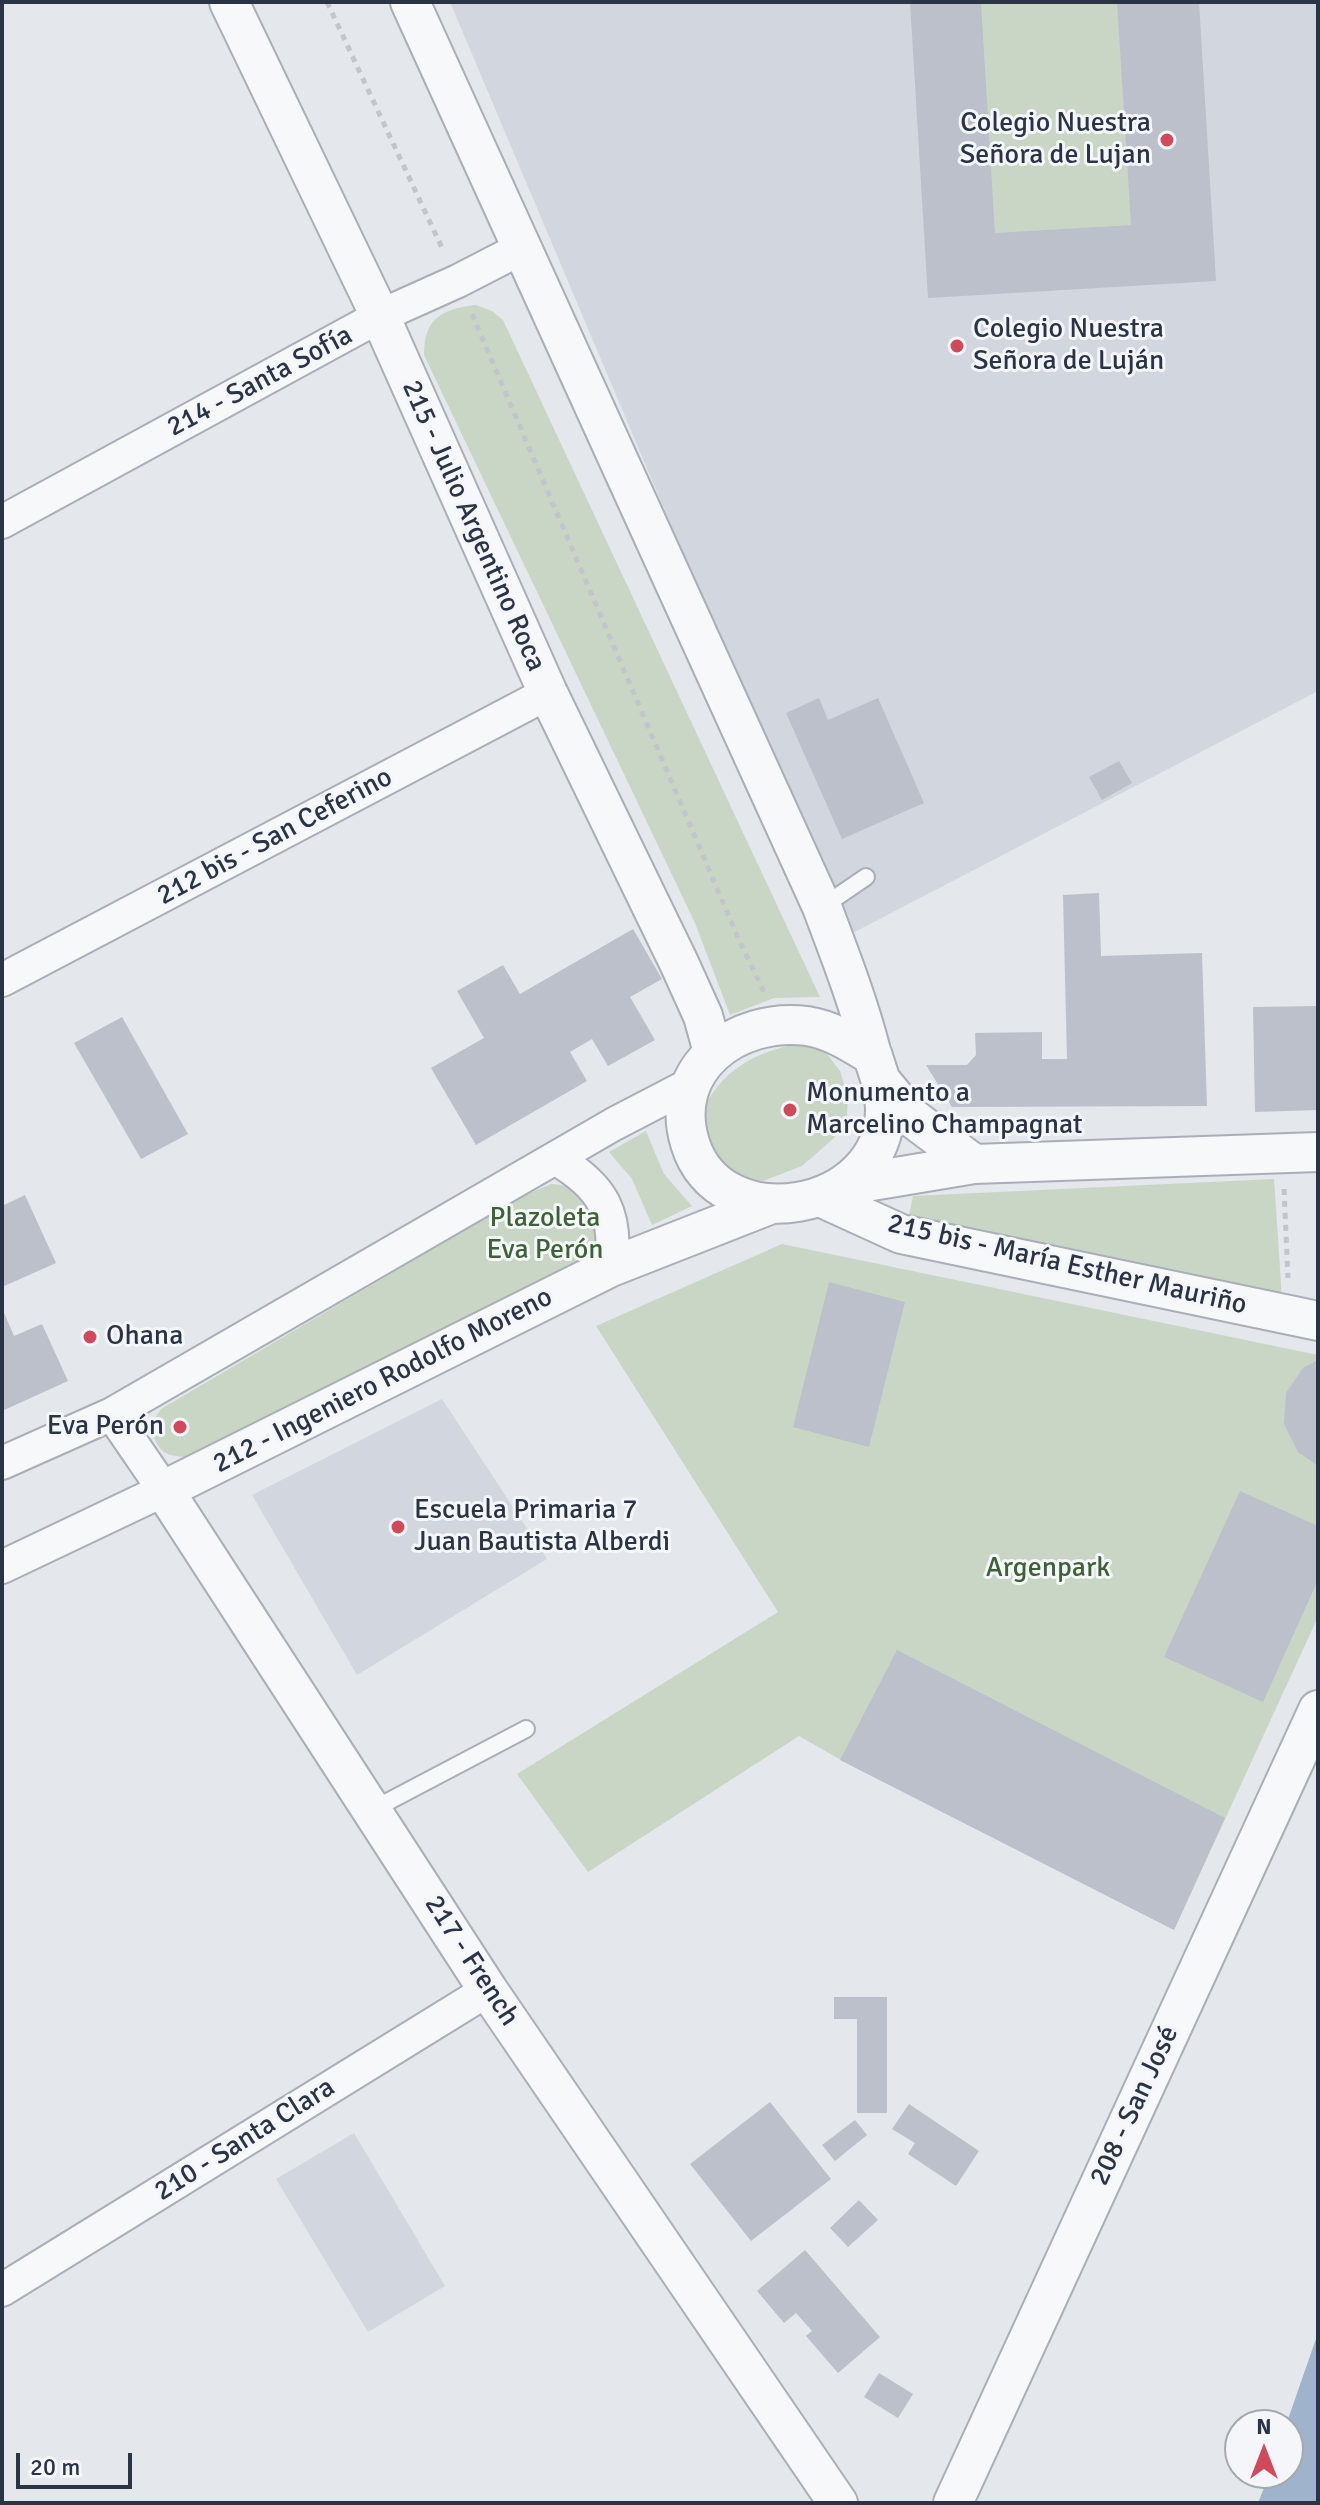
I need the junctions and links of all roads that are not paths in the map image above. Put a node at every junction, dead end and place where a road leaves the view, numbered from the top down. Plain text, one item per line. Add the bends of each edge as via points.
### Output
1 (229, 2) edge
2 (410, 2) edge
3 (522, 248) junction
4 (380, 316) junction
5 (2, 522) edge
6 (548, 693) junction
7 (866, 877) dead end
8 (822, 907) junction
9 (2, 980) edge
10 (713, 1052) junction
11 (877, 1069) junction
12 (691, 1084) junction
13 (556, 1159) junction
14 (1300, 1161) edge
15 (974, 1164) junction
16 (831, 1192) junction
17 (769, 1205) junction
18 (611, 1267) junction
19 (1318, 1321) edge
20 (112, 1414) junction
21 (2, 1463) edge
22 (164, 1490) junction
23 (2, 1567) edge
24 (1318, 1710) edge
25 (526, 1729) dead end
26 (372, 1810) junction
27 (488, 1990) junction
28 (2, 2290) edge
29 (838, 2503) edge
30 (953, 2503) edge

1 - 4 street, 215 - Julio Argentino Roca
2 - 3 street
3 - 4 street, 214 - Santa Sofía
3 - 8 street
4 - 5 street, 214 - Santa Sofía
4 - 6 street, 215 - Julio Argentino Roca
6 - 9 street, 212 bis - San Ceferino
6 - 10 street, 215 - Julio Argentino Roca via 679,963
7 - 8 lane
8 - 11 street via 857,997
10 - 11 street via 752,1030 781,1025 822,1029 843,1038
10 - 12 street
11 - 15 street via 911,1117
11 - 16 street via 885,1111 879,1141 864,1166
12 - 13 street
12 - 17 street via 685,1116 700,1165 726,1189
13 - 18 street via 580,1172 601,1196 615,1238
13 - 20 street
14 - 15 street
15 - 16 street
16 - 17 street via 795,1204
16 - 19 street, 215 bis - María Esther Mauriño via 901,1234
17 - 18 street, 212 - Ingeniero Rodolfo Moreno
18 - 22 street, 212 - Ingeniero Rodolfo Moreno
20 - 21 street
20 - 22 street, 217 - French
22 - 23 street, 212 - Ingeniero Rodolfo Moreno
22 - 26 street, 217 - French
24 - 30 street, 208 - San José
25 - 26 lane
26 - 27 street, 217 - French
27 - 28 street, 210 - Santa Clara
27 - 29 street, 217 - French

